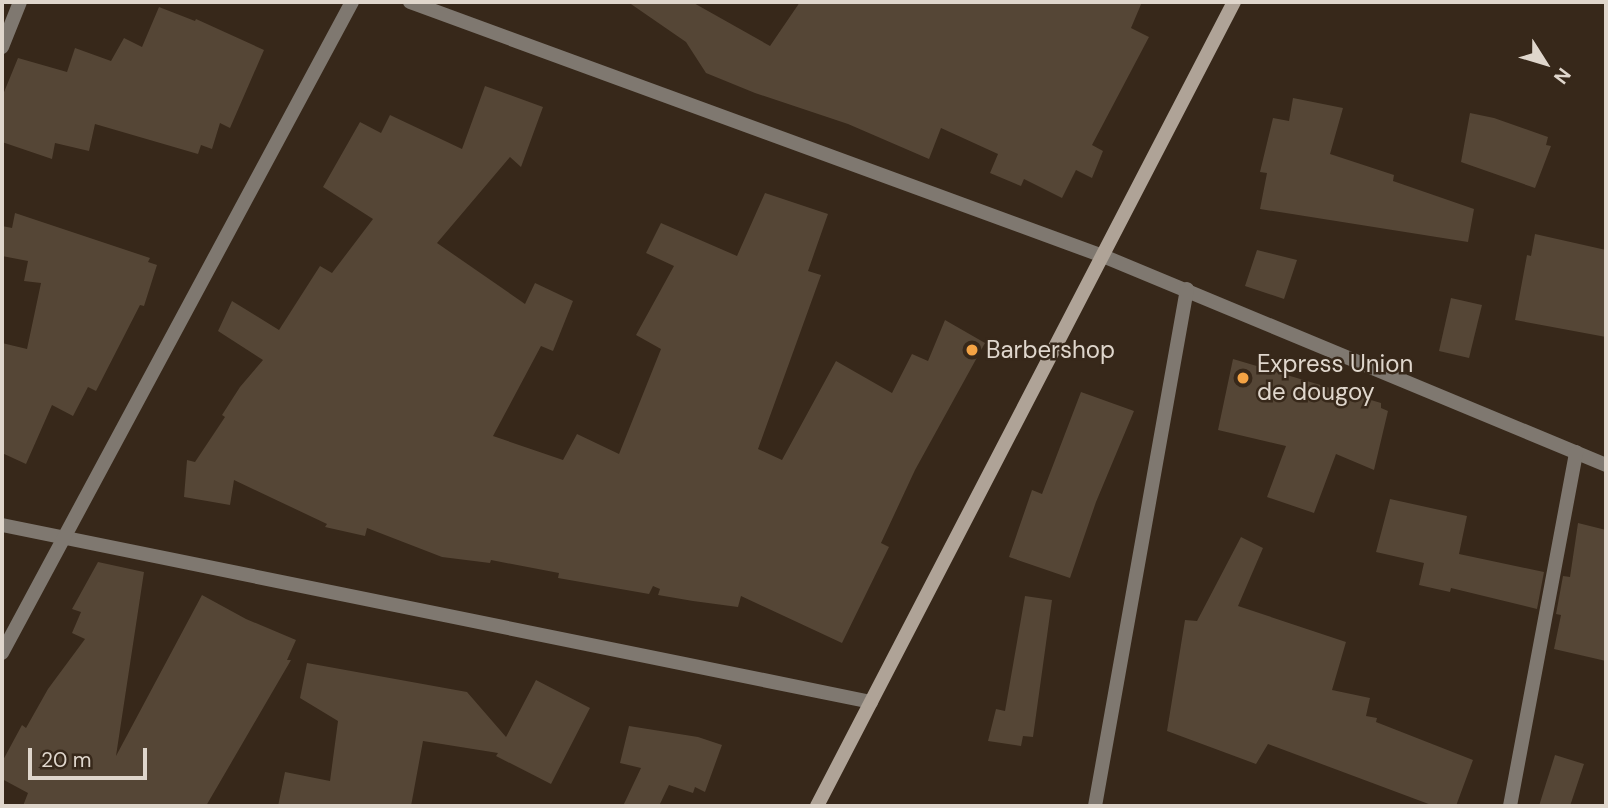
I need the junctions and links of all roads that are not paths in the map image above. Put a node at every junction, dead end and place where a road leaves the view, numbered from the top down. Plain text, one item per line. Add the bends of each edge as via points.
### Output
1 (20, 2) edge
2 (352, 2) edge
3 (410, 2) edge
4 (1234, 2) edge
5 (2, 47) edge
6 (1102, 256) junction
7 (1187, 289) junction
8 (1576, 453) junction
9 (1606, 465) edge
10 (2, 524) edge
11 (64, 537) junction
12 (2, 653) edge
13 (871, 702) junction
14 (817, 806) edge
15 (1095, 806) edge
16 (1510, 806) edge

1 - 5 street
2 - 11 street
3 - 6 street
4 - 6 street
6 - 7 street
6 - 13 street
7 - 8 street
7 - 15 street
8 - 9 street
8 - 16 street
10 - 11 street
11 - 12 street
11 - 13 street
13 - 14 street

